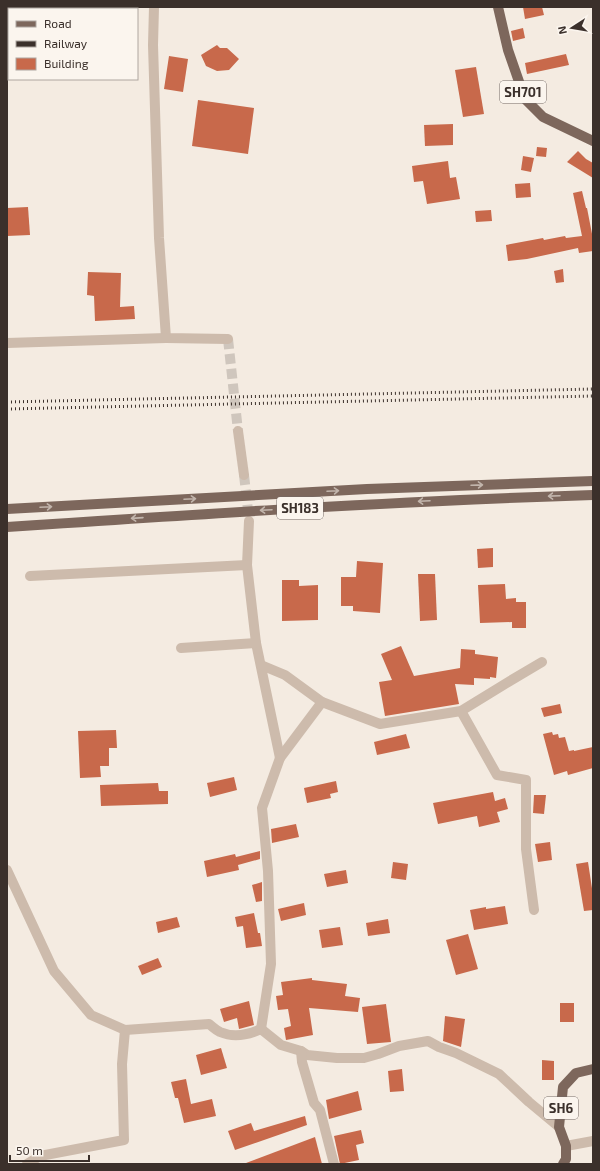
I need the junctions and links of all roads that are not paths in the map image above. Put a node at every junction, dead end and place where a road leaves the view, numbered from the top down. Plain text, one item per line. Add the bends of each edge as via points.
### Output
1 (154, 7) edge
2 (498, 7) edge
3 (593, 141) edge
4 (166, 338) junction
5 (228, 339) dead end
6 (7, 343) edge
7 (238, 431) tunnel mouth
8 (244, 475) tunnel mouth
9 (593, 481) edge
10 (593, 495) edge
11 (7, 509) edge
12 (249, 521) tunnel mouth
13 (7, 527) edge
14 (247, 566) junction
15 (30, 576) dead end
16 (256, 643) junction
17 (181, 648) dead end
18 (542, 662) dead end
19 (261, 665) junction
20 (322, 702) junction
21 (461, 711) junction
22 (280, 758) junction
23 (7, 870) edge
24 (534, 910) dead end
25 (261, 1029) junction
26 (125, 1030) junction
27 (301, 1051) junction
28 (593, 1069) edge
29 (559, 1127) junction
30 (593, 1141) edge
31 (566, 1146) junction
32 (27, 1164) edge
33 (334, 1164) edge
34 (563, 1164) edge

1 - 4 street via 159,230
2 - 3 main road, SH701 via 508,50 525,100 543,117
4 - 5 street
4 - 6 street
7 - 8 street
11 -> 9 main road via 367,489
10 -> 13 main road, SH183 via 482,498
12 - 14 street
14 - 15 street
14 - 16 street
16 - 17 street
16 - 19 street
18 - 21 street
19 - 20 street via 286,675
19 - 22 street
20 - 21 street via 380,724
20 - 22 street
21 - 24 street via 497,775 526,780 526,850
22 - 25 street via 262,808 268,871 271,964
23 - 26 street via 54,971 91,1015
25 - 26 street via 238,1036 220,1032 209,1024
25 - 27 street via 281,1045
26 - 32 street via 122,1064 124,1140 40,1156
27 - 29 street via 308,1055 364,1058 399,1046 428,1041 499,1074
27 - 33 street via 302,1062 314,1103 320,1110
28 - 29 main road, SH6 via 576,1073 563,1086
29 - 31 main road, SH6
30 - 31 street
31 - 34 main road, SH6 via 566,1159

